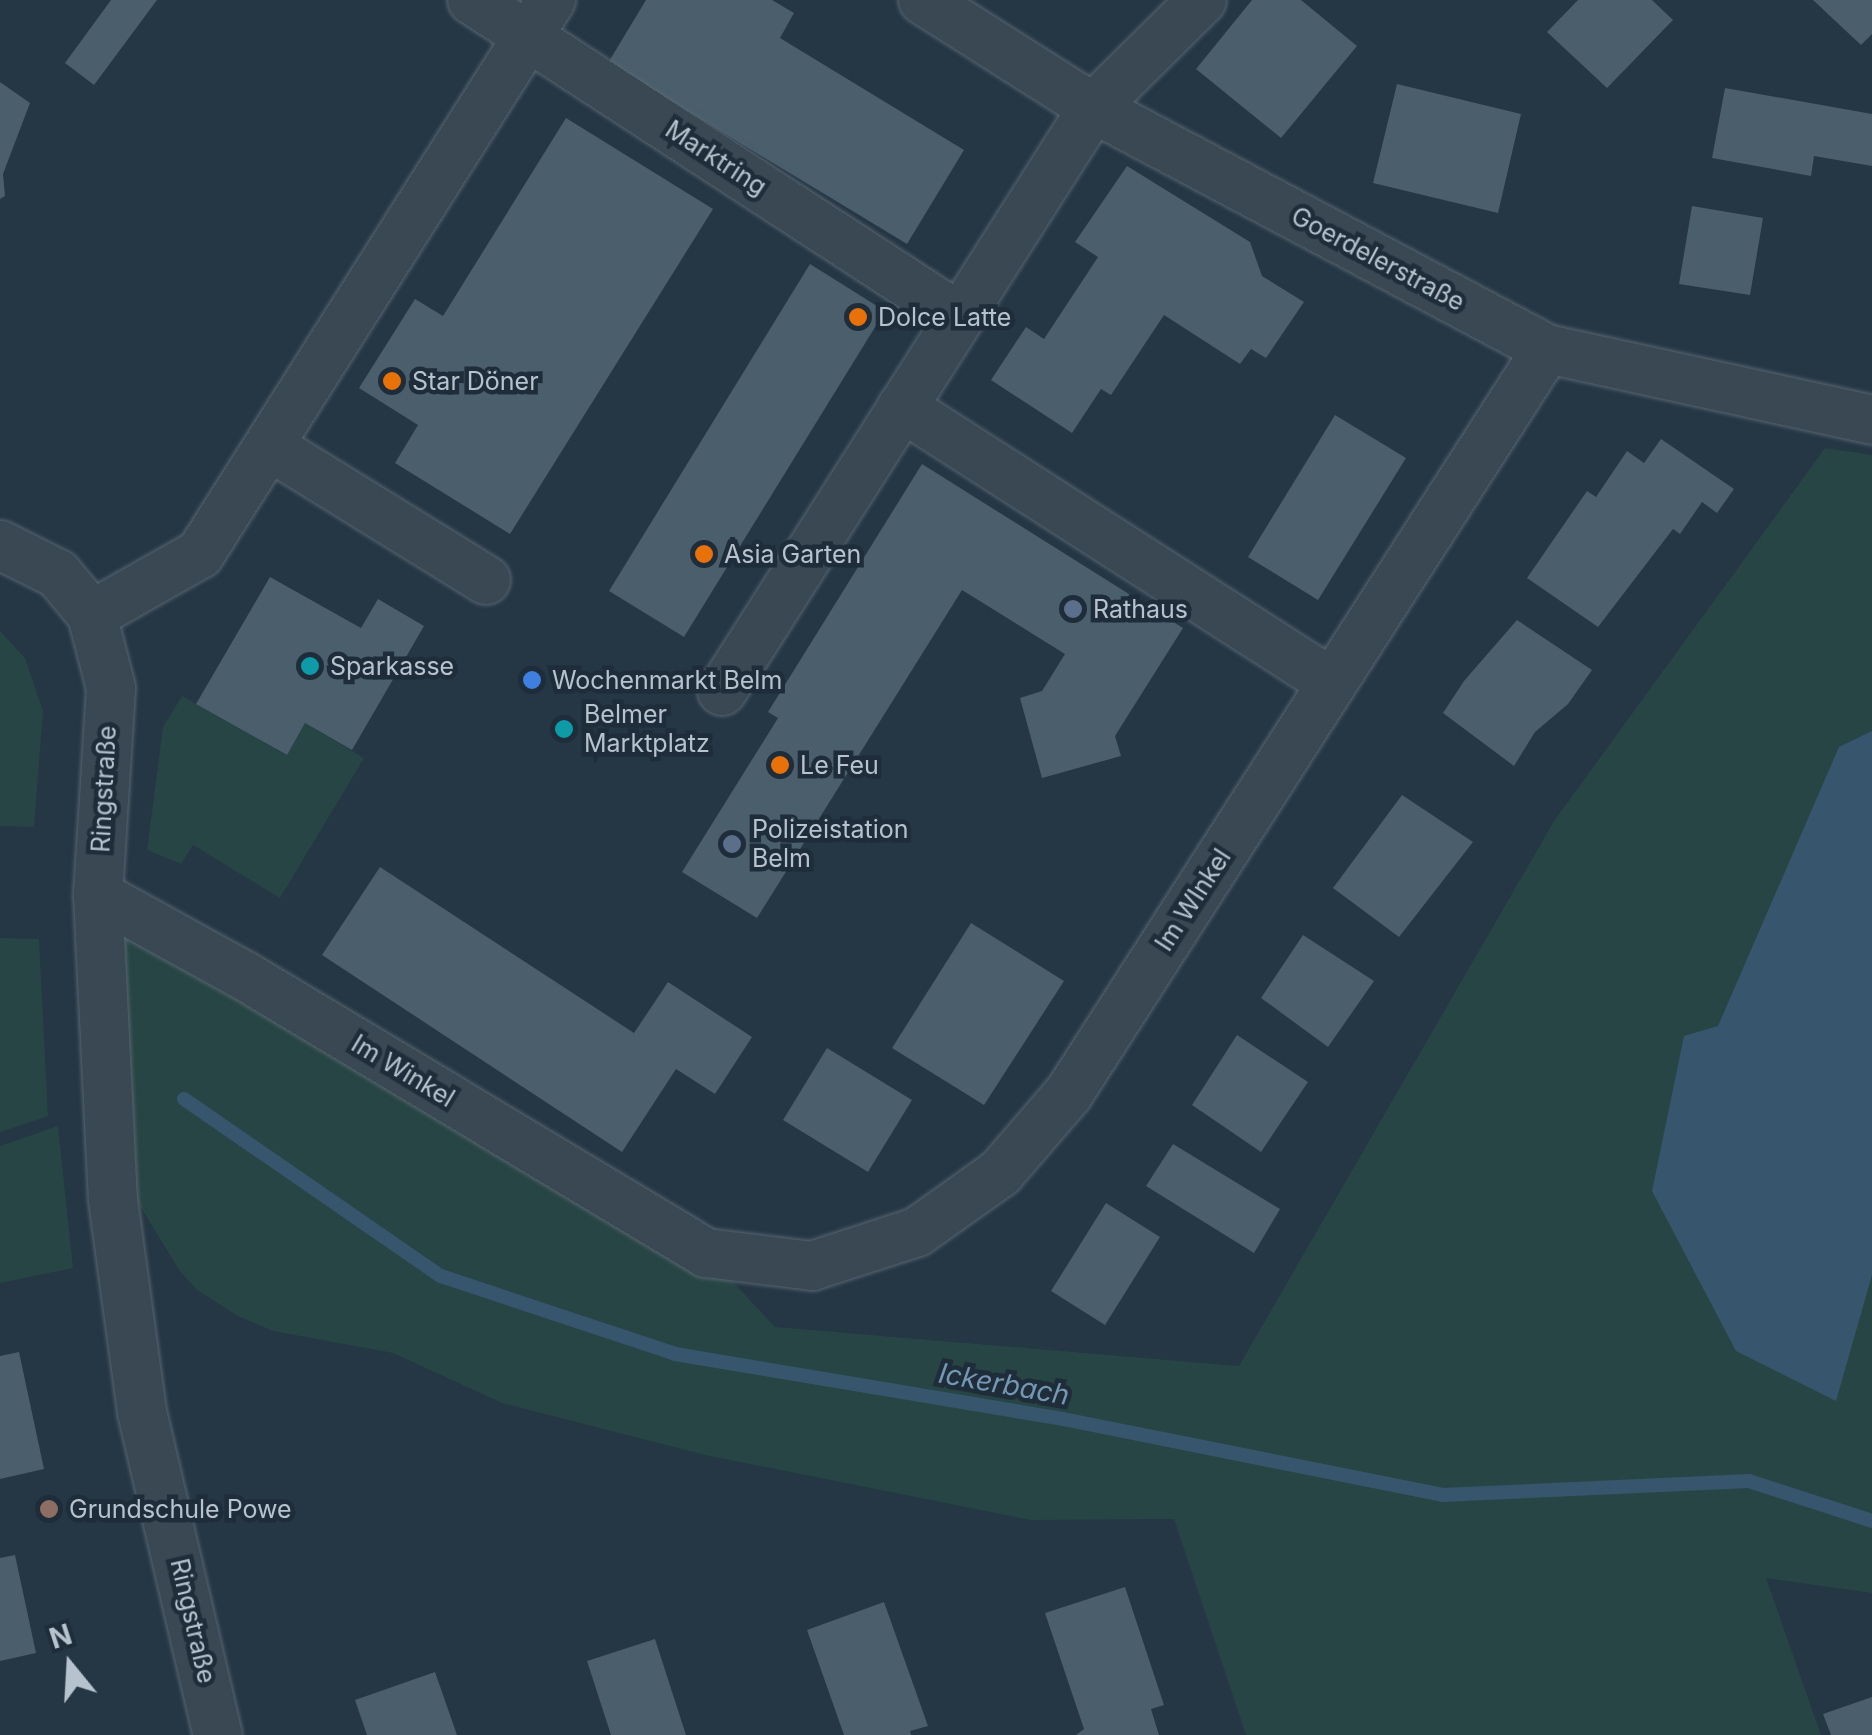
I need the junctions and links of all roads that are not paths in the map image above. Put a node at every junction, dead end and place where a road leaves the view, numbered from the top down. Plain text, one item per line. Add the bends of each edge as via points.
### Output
1 (472, 0) edge
2 (923, 0) edge
3 (1202, 0) edge
4 (540, 18) edge
5 (1093, 108) junction
6 (958, 317) junction
7 (1547, 349) junction
8 (902, 407) junction
9 (1872, 420) edge
10 (269, 446) junction
11 (0, 545) edge
12 (486, 580) dead end
13 (92, 615) junction
14 (1332, 683) junction
15 (722, 691) dead end
16 (98, 895) junction
17 (706, 1252) joint
18 (218, 1735) edge

1 - 4 street, Marktring
2 - 5 street, Goerdelerstraße
3 - 5 street
4 - 6 street, Marktring
4 - 10 street
5 - 6 street
5 - 7 street, Goerdelerstraße
6 - 8 street
7 - 9 street, Goerdelerstraße
7 - 14 street, Im WInkel
8 - 14 street
8 - 15 street
10 - 12 street
10 - 13 street via 200,554
11 - 13 street via 58,574
13 - 16 street, Ringstraße via 111,688
14 - 17 street, Im WInkel via 1069,1092 1000,1173 918,1232 812,1266
16 - 17 street, Im Winkel
16 - 18 street, Ringstraße via 123,1292 142,1412

